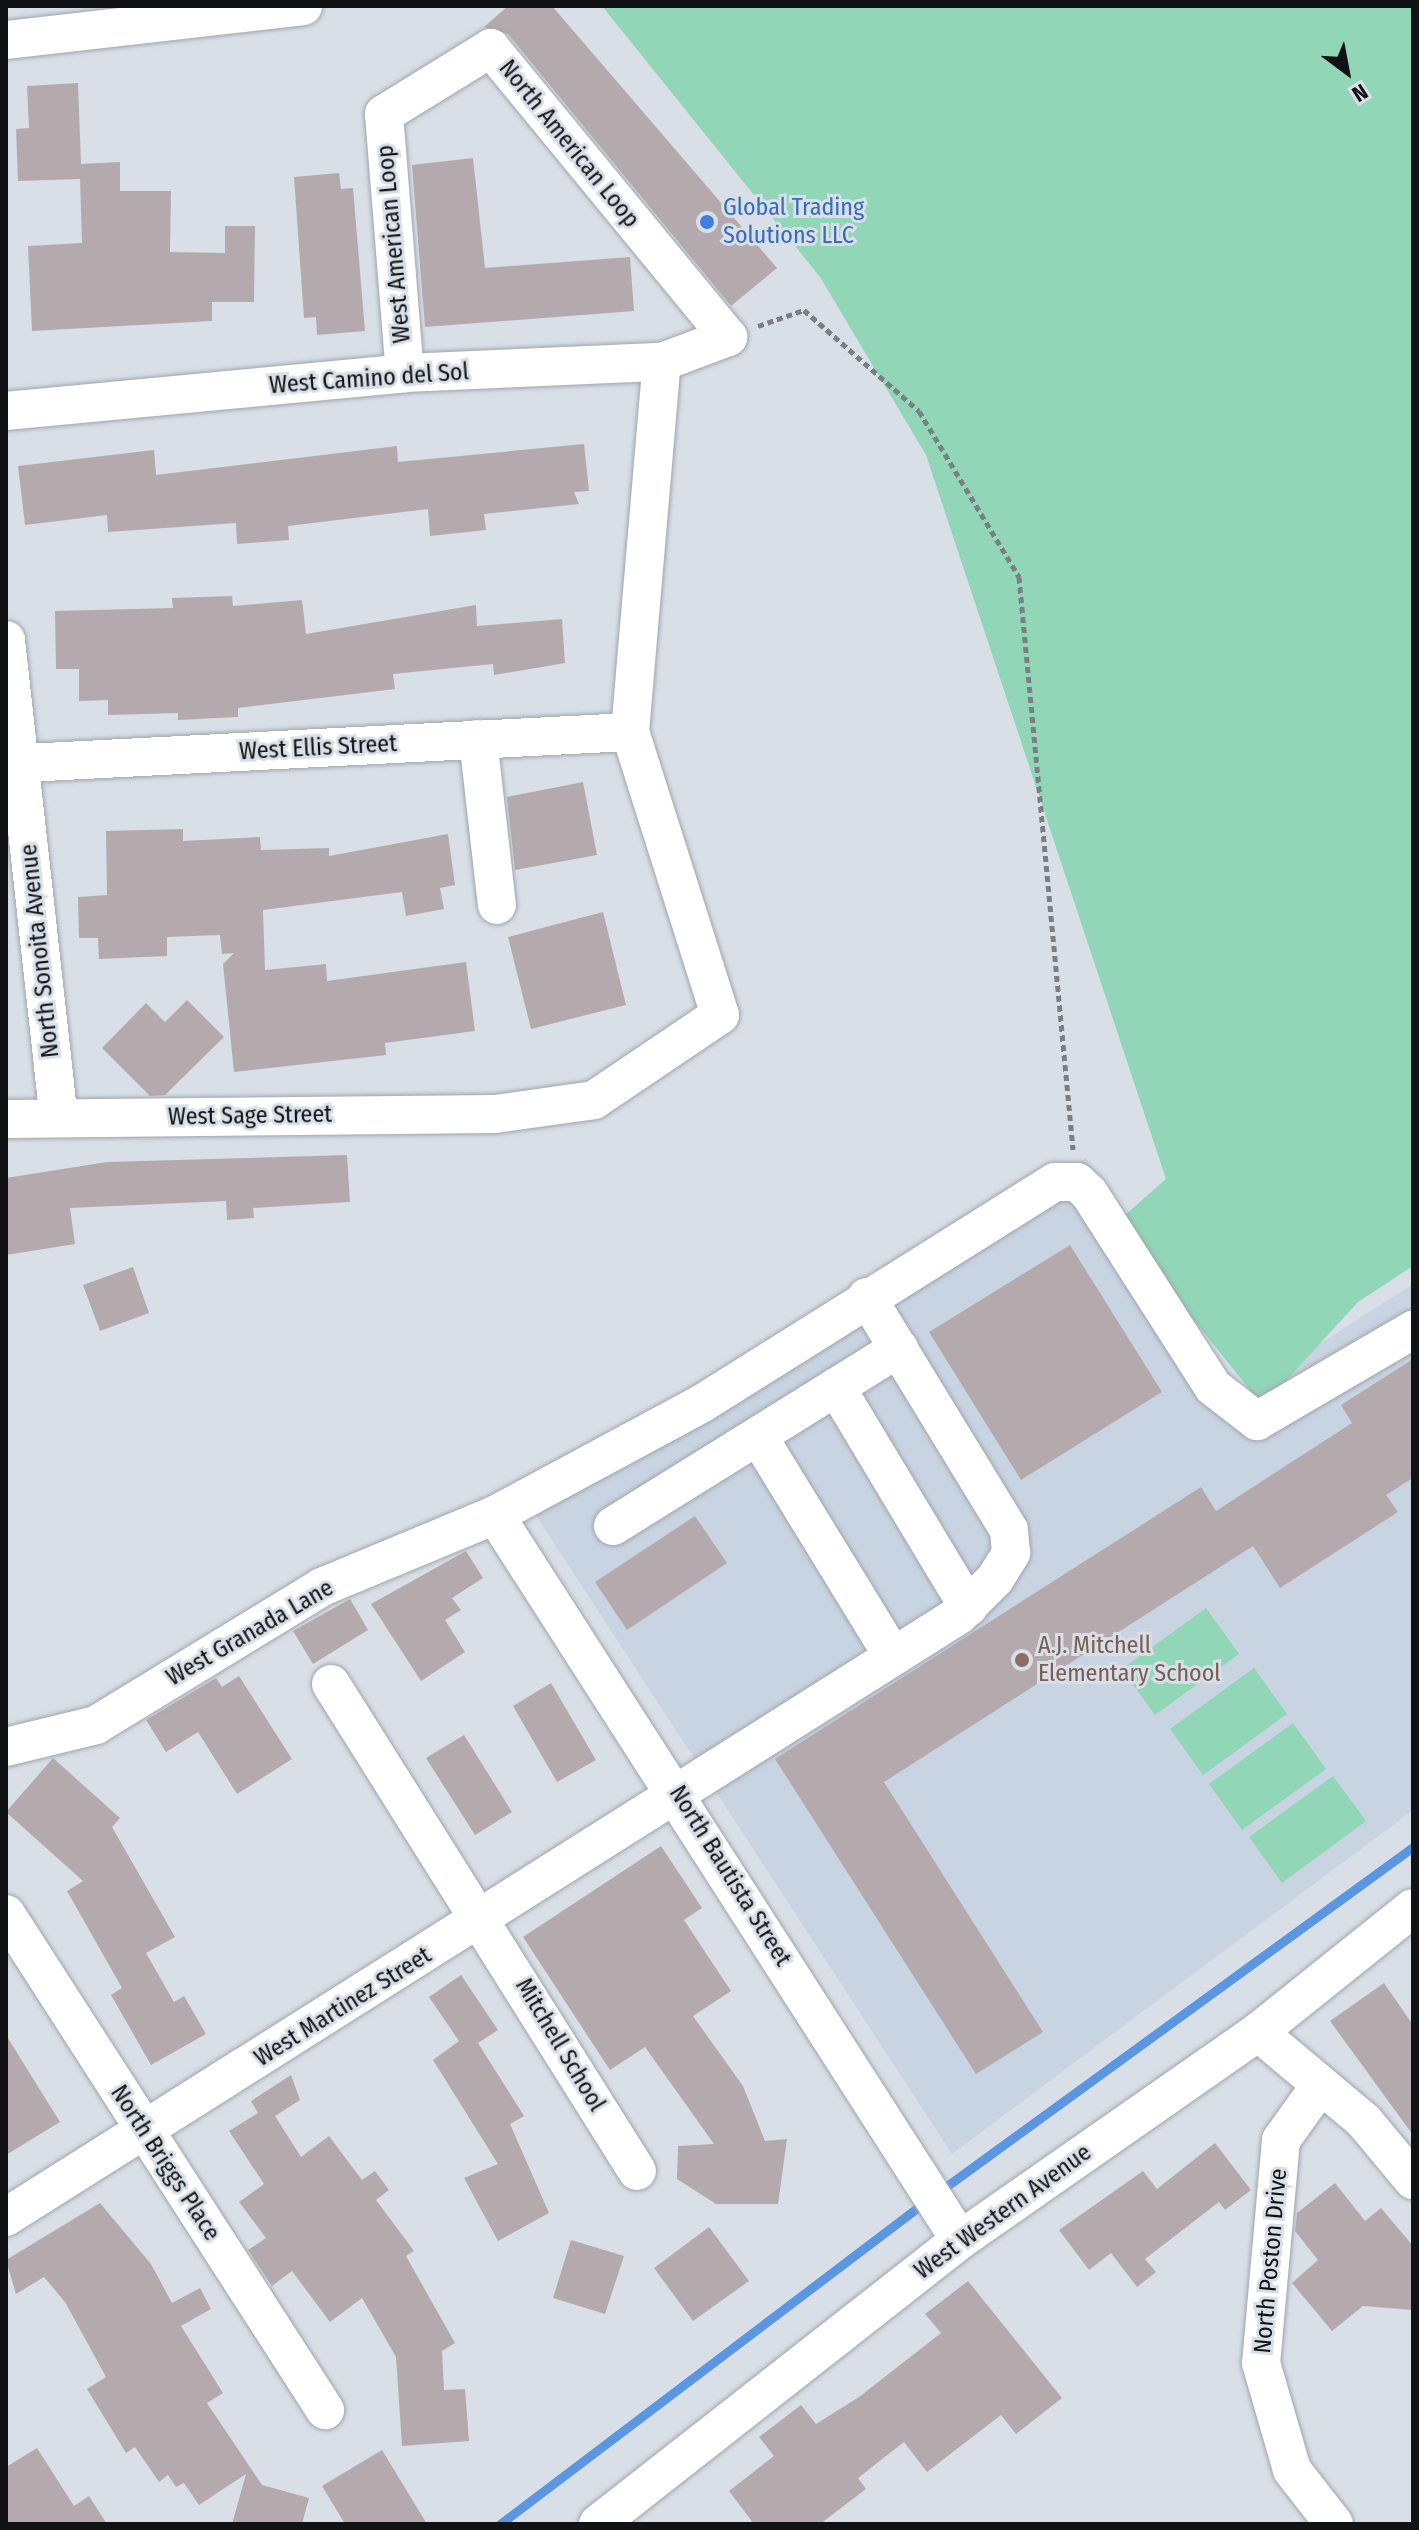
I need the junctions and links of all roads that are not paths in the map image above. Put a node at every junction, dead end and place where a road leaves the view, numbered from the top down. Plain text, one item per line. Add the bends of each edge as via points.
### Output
1 (303, 6) edge
2 (6, 40) edge
3 (384, 114) joint
4 (728, 337) joint
5 (662, 362) junction
6 (405, 373) junction
7 (6, 411) edge
8 (6, 640) edge
9 (630, 732) junction
10 (478, 739) junction
11 (13, 764) edge
12 (497, 905) dead end
13 (59, 1118) junction
14 (6, 1119) edge
15 (867, 1297) junction
16 (1413, 1330) edge
17 (899, 1348) junction
18 (836, 1387) junction
19 (758, 1436) junction
20 (495, 1515) junction
21 (613, 1526) dead end
22 (968, 1607) junction
23 (893, 1656) junction
24 (331, 1684) dead end
25 (6, 1747) edge
26 (677, 1791) junction
27 (1413, 1908) edge
28 (6, 1914) edge
29 (483, 1920) junction
30 (1258, 2032) junction
31 (1319, 2087) junction
32 (143, 2130) junction
33 (637, 2171) dead end
34 (1413, 2180) edge
35 (6, 2217) edge
36 (960, 2240) junction
37 (325, 2410) dead end
38 (598, 2524) edge
39 (1334, 2524) edge

1 - 2 street
3 - 4 street, North American Loop via 491,48
3 - 6 street, West American Loop
4 - 5 street, West Camino del Sol
5 - 6 street, West Camino del Sol
5 - 9 street
6 - 7 street, West Camino del Sol
8 - 11 street, North Sonoita Avenue
9 - 10 street, West Ellis Street
9 - 13 street, West Sage Street via 720,1015 594,1100 495,1114
10 - 11 street, West Ellis Street
10 - 12 street
11 - 13 street, North Sonoita Avenue
13 - 14 street, West Sage Street
15 - 16 street, West Granada Lane via 1036,1189 1077,1182 1106,1215 1213,1387 1257,1421
15 - 17 street, West Martinez Street
15 - 20 street, West Granada Lane via 701,1404
17 - 18 street
17 - 22 street, West Martinez Street via 1009,1530 1011,1553
18 - 19 street
18 - 22 street
19 - 21 street
19 - 23 street
20 - 25 street, West Granada Lane via 322,1587 96,1725
20 - 26 street, North Bautista Street
22 - 23 street, West Martinez Street
23 - 26 street, West Martinez Street
24 - 29 street, Mitchell School
26 - 29 street, West Martinez Street
26 - 36 street, North Bautista Street
27 - 30 street, West Western Avenue
28 - 32 street, North Briggs Place
29 - 32 street, West Martinez Street
29 - 33 street, Mitchell School
30 - 31 street
30 - 36 street, West Western Avenue
31 - 34 street via 1364,2121
31 - 39 street, North Poston Drive via 1281,2140 1261,2363 1292,2470
32 - 35 street, West Martinez Street
32 - 37 street, North Briggs Place
36 - 38 street, West Western Avenue

